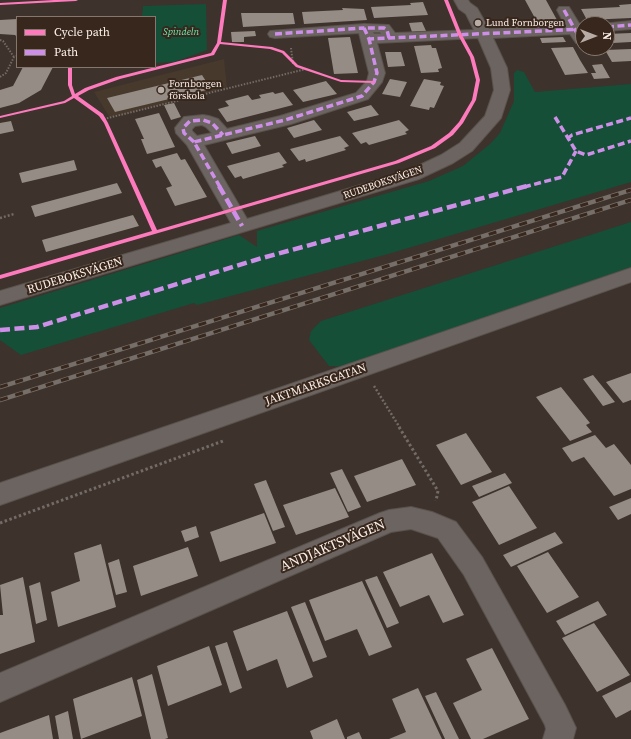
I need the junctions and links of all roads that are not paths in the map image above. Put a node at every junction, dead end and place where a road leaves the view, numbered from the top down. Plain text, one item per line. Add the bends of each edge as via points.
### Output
1 (468, 4) edge
2 (564, 10) dead end
3 (575, 25) edge
4 (631, 25) edge
5 (615, 26) edge
6 (575, 29) edge
7 (276, 34) dead end
8 (367, 34) junction
9 (484, 34) junction
10 (242, 226) junction
11 (631, 275) edge
12 (0, 298) edge
13 (0, 494) edge
14 (0, 688) edge
15 (558, 739) edge

1 - 9 street, RUDEBOKSVÄGEN
2 - 3 street
4 - 5 street
6 - 9 street
7 - 8 street
8 - 9 street via 389,38
8 - 10 street via 377,74 374,82 362,96 285,120 194,142
9 - 10 street, RUDEBOKSVÄGEN via 499,68 502,90 493,118 466,147 447,160 413,175
10 - 12 street, RUDEBOKSVÄGEN
11 - 13 street, JAKTMARKSGATAN
14 - 15 street, ANDJAKTSVÄGEN via 389,521 411,518 447,530 473,566 555,715 561,728

